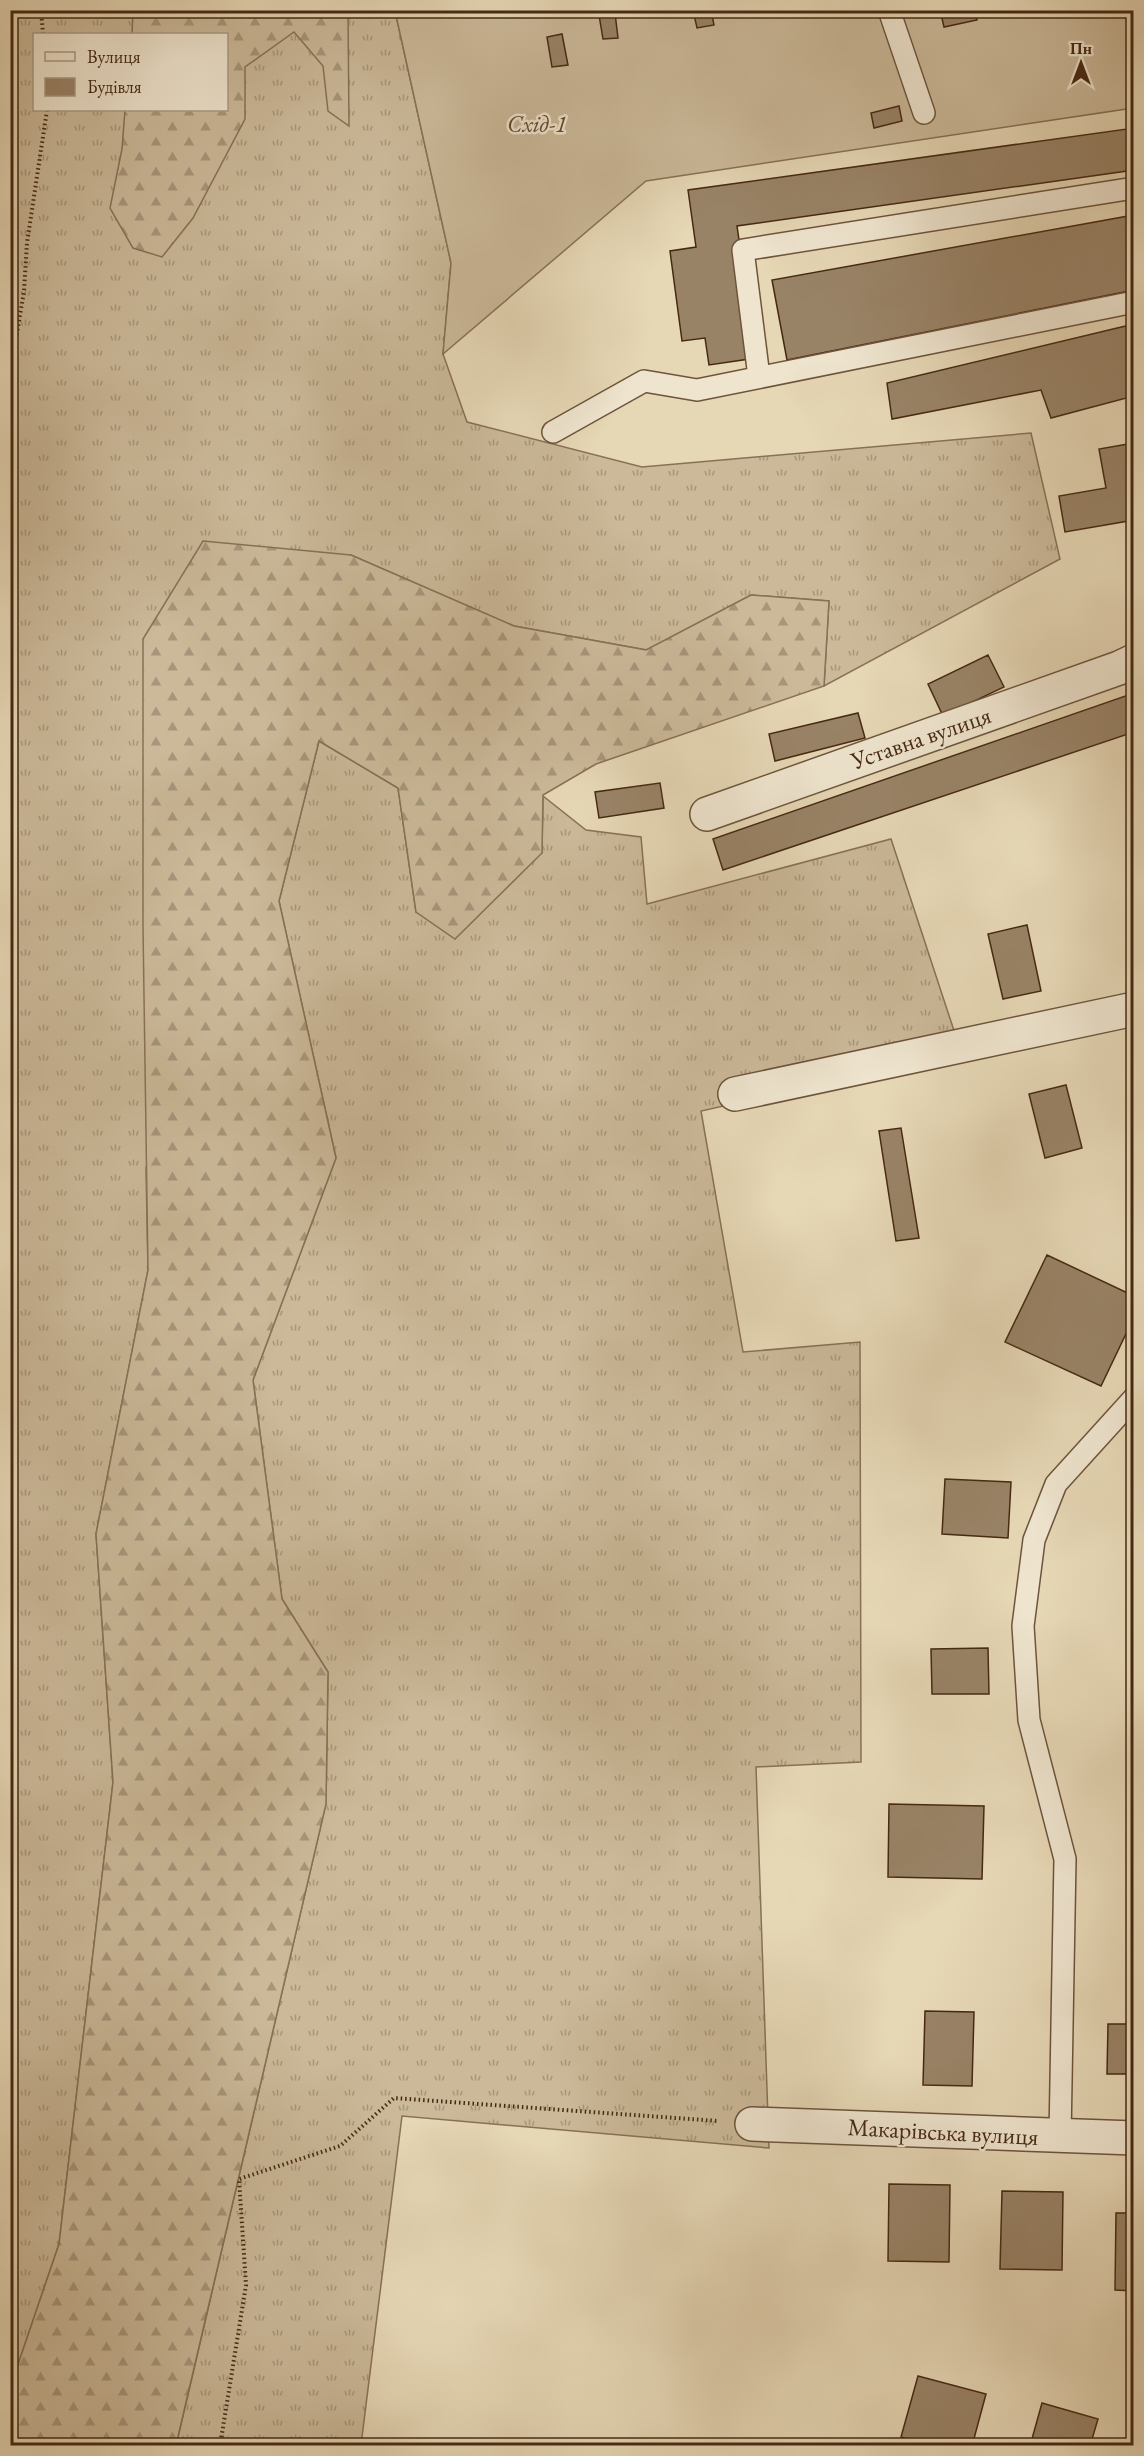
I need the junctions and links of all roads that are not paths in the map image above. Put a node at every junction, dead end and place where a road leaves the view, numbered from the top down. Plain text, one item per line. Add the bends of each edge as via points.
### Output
1 (890, 10) edge
2 (924, 112) dead end
3 (1134, 188) edge
4 (1134, 302) edge
5 (759, 377) junction
6 (553, 432) dead end
7 (1134, 660) edge
8 (707, 814) dead end
9 (1134, 1009) edge
10 (735, 1094) dead end
11 (1134, 1398) edge
12 (752, 2124) road end
13 (1060, 2137) junction
14 (1134, 2138) edge

1 - 2 lane
3 - 5 lane via 743,250
4 - 5 lane
5 - 6 lane via 697,390 644,381
7 - 8 street, Уставна вулиця
9 - 10 street
11 - 13 lane via 1056,1484 1034,1540 1023,1626 1029,1720 1065,1858
12 - 13 street, Макарівська вулиця
13 - 14 street, Макарівська вулиця

